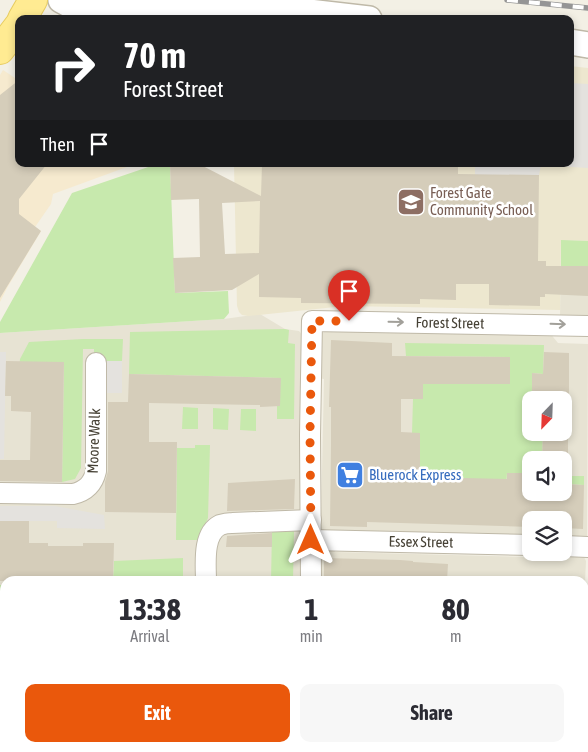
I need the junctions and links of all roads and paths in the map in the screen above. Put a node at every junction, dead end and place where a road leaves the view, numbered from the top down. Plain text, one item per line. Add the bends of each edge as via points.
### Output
1 (33, 0) edge
2 (61, 0) edge
3 (24, 15) edge
4 (335, 15) edge
5 (15, 30) edge
6 (574, 42) edge
7 (588, 44) edge
8 (0, 50) edge
9 (588, 326) edge
10 (96, 363) dead end
11 (0, 493) edge
12 (311, 530) junction
13 (522, 544) edge
14 (572, 546) edge
15 (588, 547) edge
16 (206, 576) edge
17 (311, 576) edge

1 - 3 main road
2 - 4 street via 96,11 275,8
5 - 8 main road
6 - 7 street
12 -> 9 street, Forest Street via 312,321
10 - 11 street, Moore Walk via 96,471 91,484 73,494
12 - 13 street, Essex Street
12 - 16 street, Essex Street via 232,523 220,525 209,538
12 - 17 street
14 - 15 street

